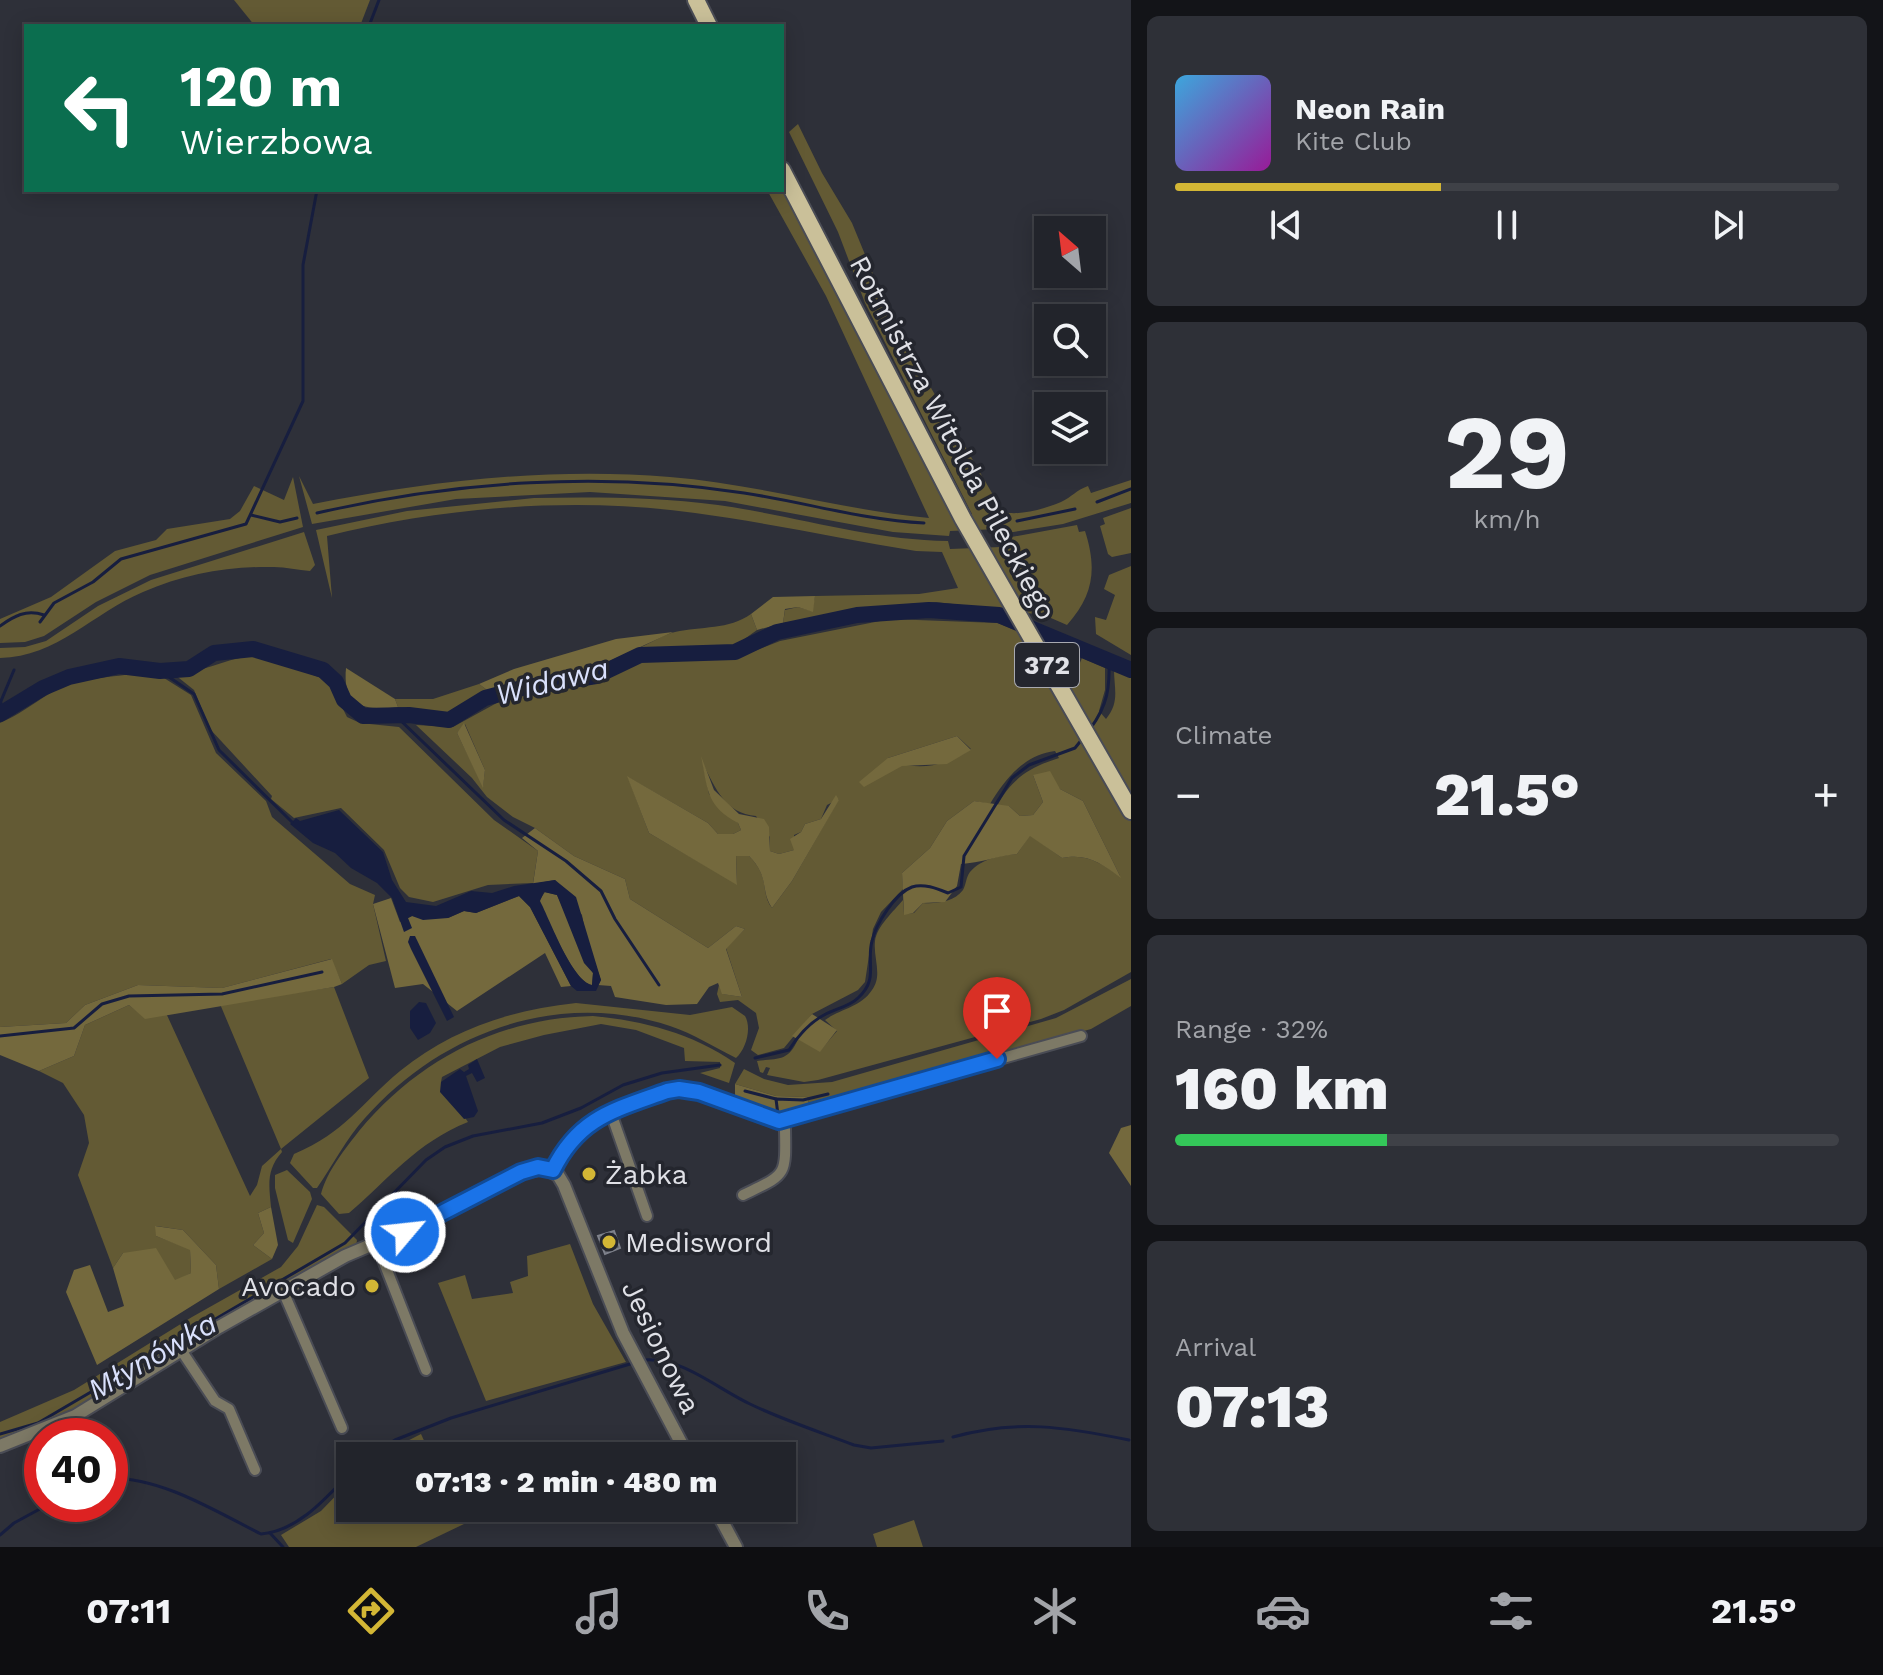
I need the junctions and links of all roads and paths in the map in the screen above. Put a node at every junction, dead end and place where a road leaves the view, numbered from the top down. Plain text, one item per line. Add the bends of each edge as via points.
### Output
1 (696, 0) edge
2 (708, 24) edge
3 (784, 174) edge
4 (1131, 811) edge
5 (1081, 1036) dead end
6 (611, 1113) junction
7 (779, 1121) junction
8 (553, 1170) junction
9 (743, 1195) dead end
10 (647, 1216) dead end
11 (376, 1242) junction
12 (283, 1291) junction
13 (181, 1350) junction
14 (426, 1370) dead end
15 (342, 1428) dead end
16 (681, 1442) edge
17 (0, 1446) edge
18 (255, 1470) dead end
19 (723, 1522) edge
20 (736, 1547) edge

1 - 2 main road
3 - 4 main road, Rotmistrza Witolda Pileckiego / 372 via 963,519
5 - 7 street
6 - 7 street via 679,1089
6 - 8 street via 579,1133
6 - 10 street
7 - 9 street via 785,1129 785,1170
8 - 11 street via 521,1172
8 - 16 street, Jesionowa via 564,1185 623,1333
11 - 12 street
11 - 14 street
12 - 13 street
12 - 15 street
13 - 17 street via 75,1416
13 - 18 street via 215,1401 229,1409
19 - 20 street

